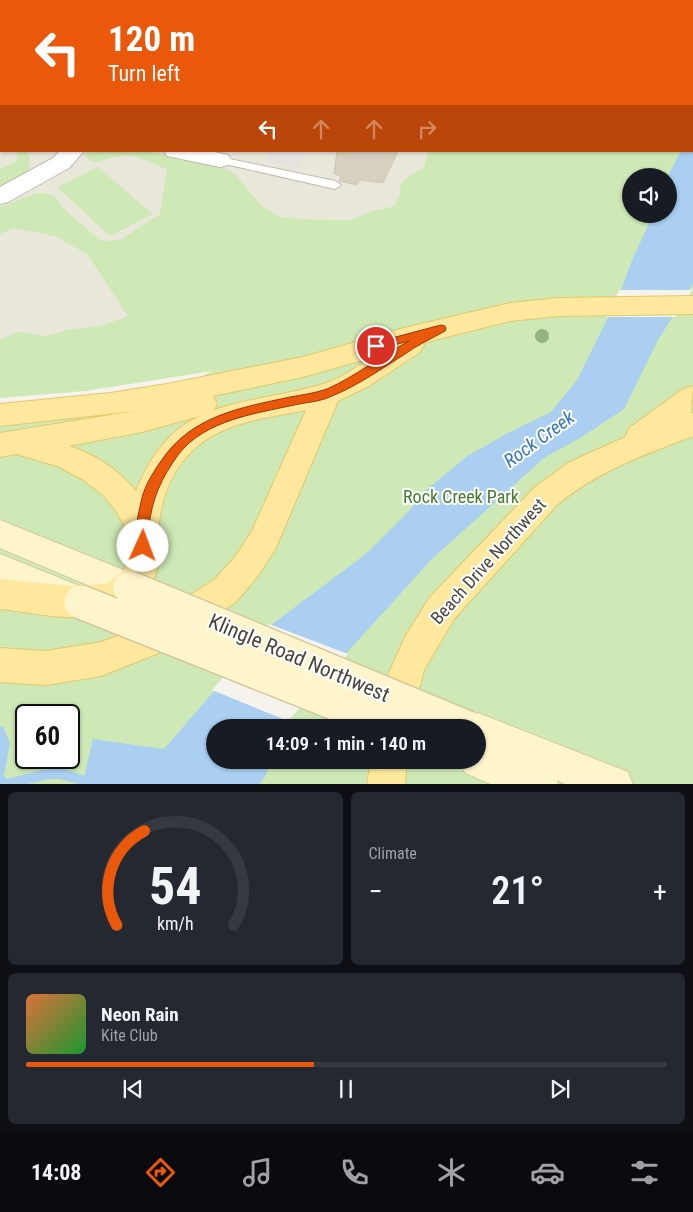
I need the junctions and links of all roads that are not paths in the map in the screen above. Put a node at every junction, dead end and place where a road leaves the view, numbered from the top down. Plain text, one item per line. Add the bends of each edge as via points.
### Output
1 (72, 152) edge
2 (179, 152) edge
3 (220, 160) joint
4 (335, 186) dead end
5 (0, 197) edge
6 (692, 306) edge
7 (441, 328) junction
8 (307, 366) junction
9 (327, 394) junction
10 (693, 397) edge
11 (0, 415) edge
12 (693, 424) edge
13 (7, 445) edge
14 (614, 455) junction
15 (142, 530) junction
16 (0, 534) edge
17 (0, 569) edge
18 (130, 588) junction
19 (0, 594) edge
20 (59, 597) junction
21 (0, 665) edge
22 (374, 719) edge
23 (394, 719) edge
24 (446, 719) edge
25 (486, 737) edge
26 (486, 762) edge
27 (388, 769) edge
28 (527, 770) edge
29 (386, 784) edge
30 (615, 784) edge

1 - 5 street via 61,163
2 - 3 street
3 - 4 lane
6 - 7 main road via 558,307 510,312
7 - 8 main road
7 - 9 main road via 361,378
8 - 9 main road
8 - 11 main road via 119,402
8 - 13 main road via 239,393 151,418
9 - 15 main road via 239,413 212,423 187,438 155,480
9 - 21 main road via 264,540 224,591 147,641 101,659 46,668
10 - 14 main road, Beach Drive Northwest
12 - 14 main road, Beach Drive Northwest
13 - 15 main road via 51,451 99,474 124,498
14 - 23 main road, Beach Drive Northwest via 560,483 442,608 414,652
15 - 18 main road via 141,571
16 - 18 main road, Klingle Road Northwest
17 - 20 main road, Klingle Road Northwest
18 - 20 main road via 106,598
18 - 24 main road, Klingle Road Northwest, bridge
19 - 20 main road
20 - 22 main road, Klingle Road Northwest, bridge
25 - 28 main road
26 - 28 main road
27 - 29 main road
28 - 30 main road

